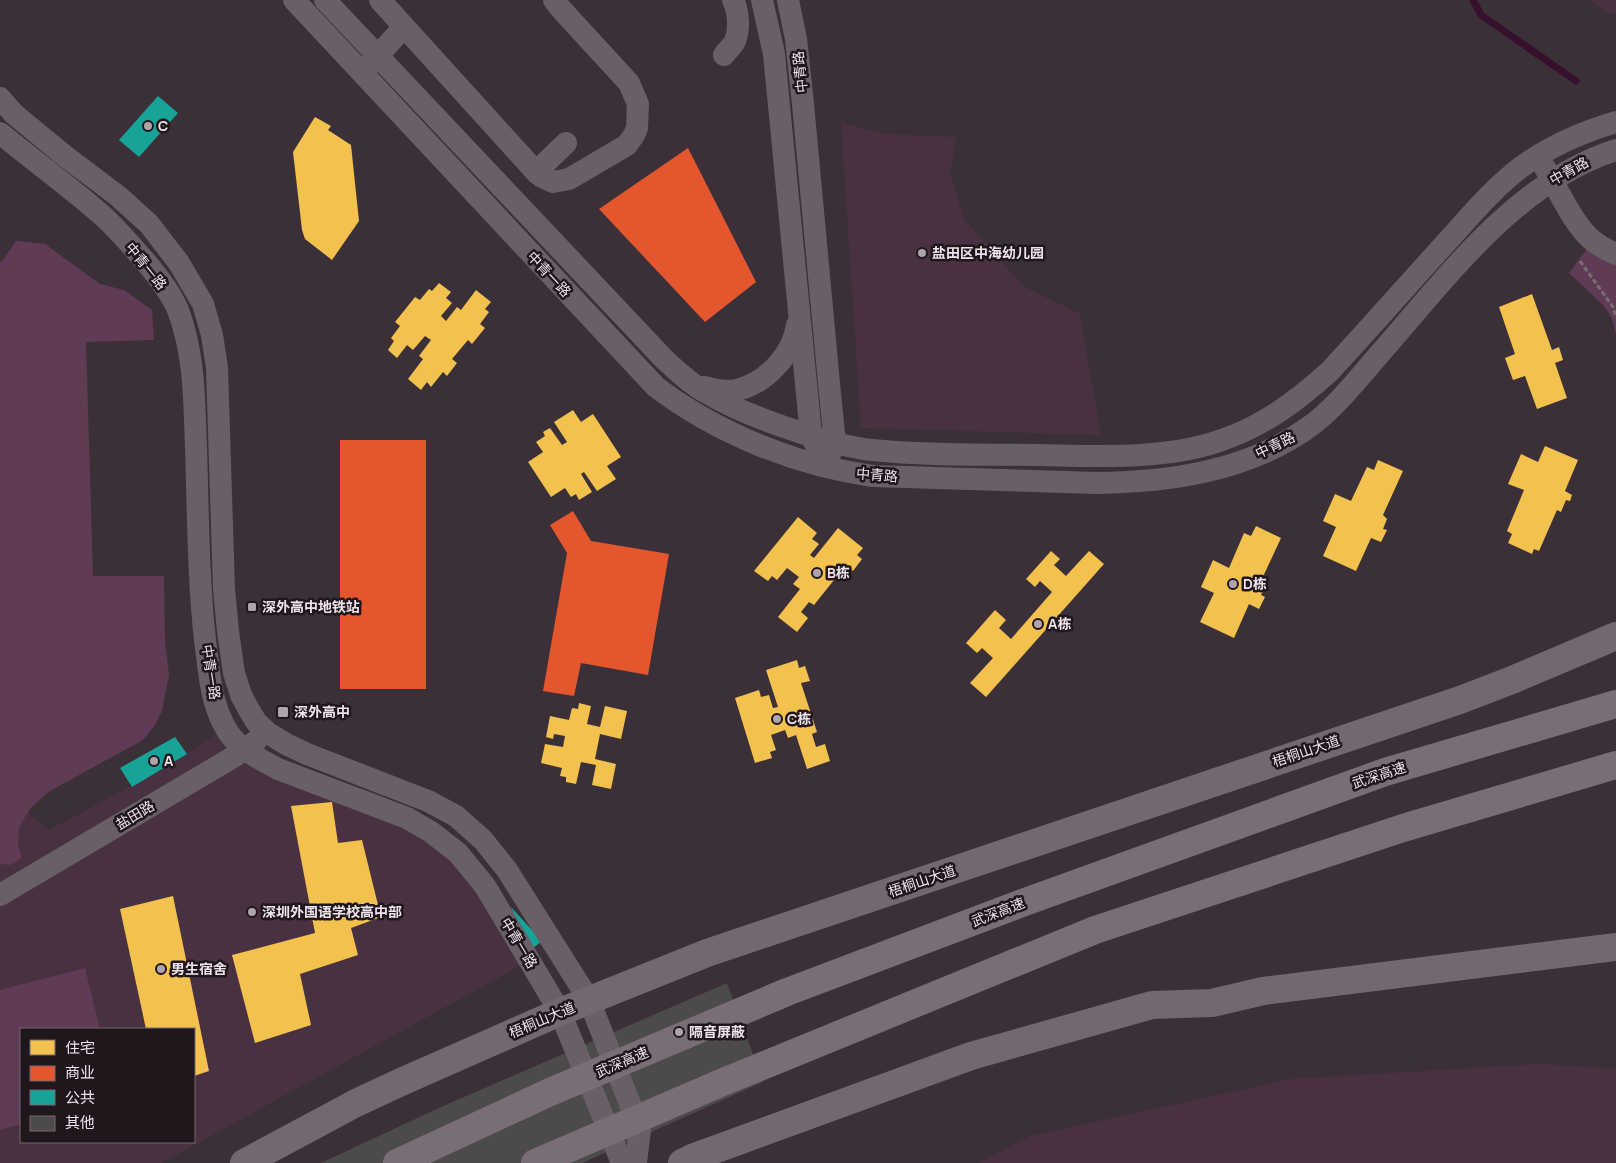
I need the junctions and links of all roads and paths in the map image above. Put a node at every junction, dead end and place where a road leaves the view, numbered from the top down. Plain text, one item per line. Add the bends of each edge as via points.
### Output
1 (294, 0) edge
2 (325, 0) edge
3 (380, 0) edge
4 (554, 0) edge
5 (733, 0) edge
6 (762, 0) edge
7 (788, 0) edge
8 (404, 27) junction
9 (724, 55) dead end
10 (378, 56) junction
11 (361, 72) junction
12 (0, 98) edge
13 (1616, 122) edge
14 (0, 133) edge
15 (566, 143) dead end
16 (1616, 150) edge
17 (1538, 156) junction
18 (536, 172) junction
19 (1552, 180) junction
20 (1616, 254) edge
21 (799, 310) junction
22 (684, 378) junction
23 (811, 436) junction
24 (835, 443) junction
25 (825, 467) junction
26 (1616, 636) edge
27 (1616, 704) edge
28 (268, 733) junction
29 (244, 749) junction
30 (1616, 765) edge
31 (0, 895) edge
32 (1616, 947) edge
33 (590, 1000) junction
34 (560, 1012) junction
35 (244, 1163) edge
36 (397, 1163) edge
37 (535, 1163) edge
38 (622, 1163) edge
39 (636, 1163) edge
40 (682, 1163) edge

1 - 11 street, 中青一路
2 - 10 street, 中青一路
3 - 8 street
4 - 18 street via 629,83 638,104 638,121 627,145 575,176 552,182
5 - 9 street via 738,31
6 - 21 street, 中青路 via 774,54
7 - 24 street, 中青路 via 803,104
8 - 10 street
8 - 18 street
10 - 11 street
10 - 22 street, 中青一路
11 - 25 street, 中青一路 via 656,386 716,426
12 - 28 street, 中青一路 via 14,114 149,224 179,263 202,304 212,335 217,368 224,589 234,674 249,710
13 - 17 street, 中青路
14 - 29 street, 中青一路 via 103,217 159,277 177,308 189,343 193,378 200,582 210,682 226,729
15 - 18 street
16 - 19 street, 中青路 via 1590,159
17 - 19 street
17 - 24 street, 中青路 via 1519,169 1485,202 1330,372 1280,412 1239,433 1202,447 1095,455 899,452
19 - 20 street via 1591,240
19 - 25 street, 中青路 via 1524,200 1478,243 1326,413 1292,438 1248,459 1157,480 1097,483 903,478 849,473
21 - 22 street via 796,332 787,352 758,381 726,391
21 - 23 street, 中青路
22 - 23 street, 中青一路 via 728,404
23 - 24 street, 中青路
23 - 25 street, 中青路
24 - 25 street, 中青路
26 - 33 main road, 梧桐山大道 via 1460,700 716,950
27 - 36 highway, 武深高速 via 1385,772 1013,906 787,992 550,1092
28 - 29 street, 盐田路
28 - 33 street, 中青一路 via 307,754 428,801 456,816 483,840 507,870
29 - 31 street, 盐田路
29 - 34 street, 中青一路 via 278,768 407,818 432,832 458,853 485,886
30 - 37 highway via 1403,828 1095,930
32 - 40 main road via 1263,991 1212,1003 1152,1004 971,1056
33 - 34 main road, 梧桐山大道
33 - 39 street, 中青一路 via 640,1129
34 - 35 main road, 梧桐山大道 via 356,1103
34 - 38 street, 中青一路

